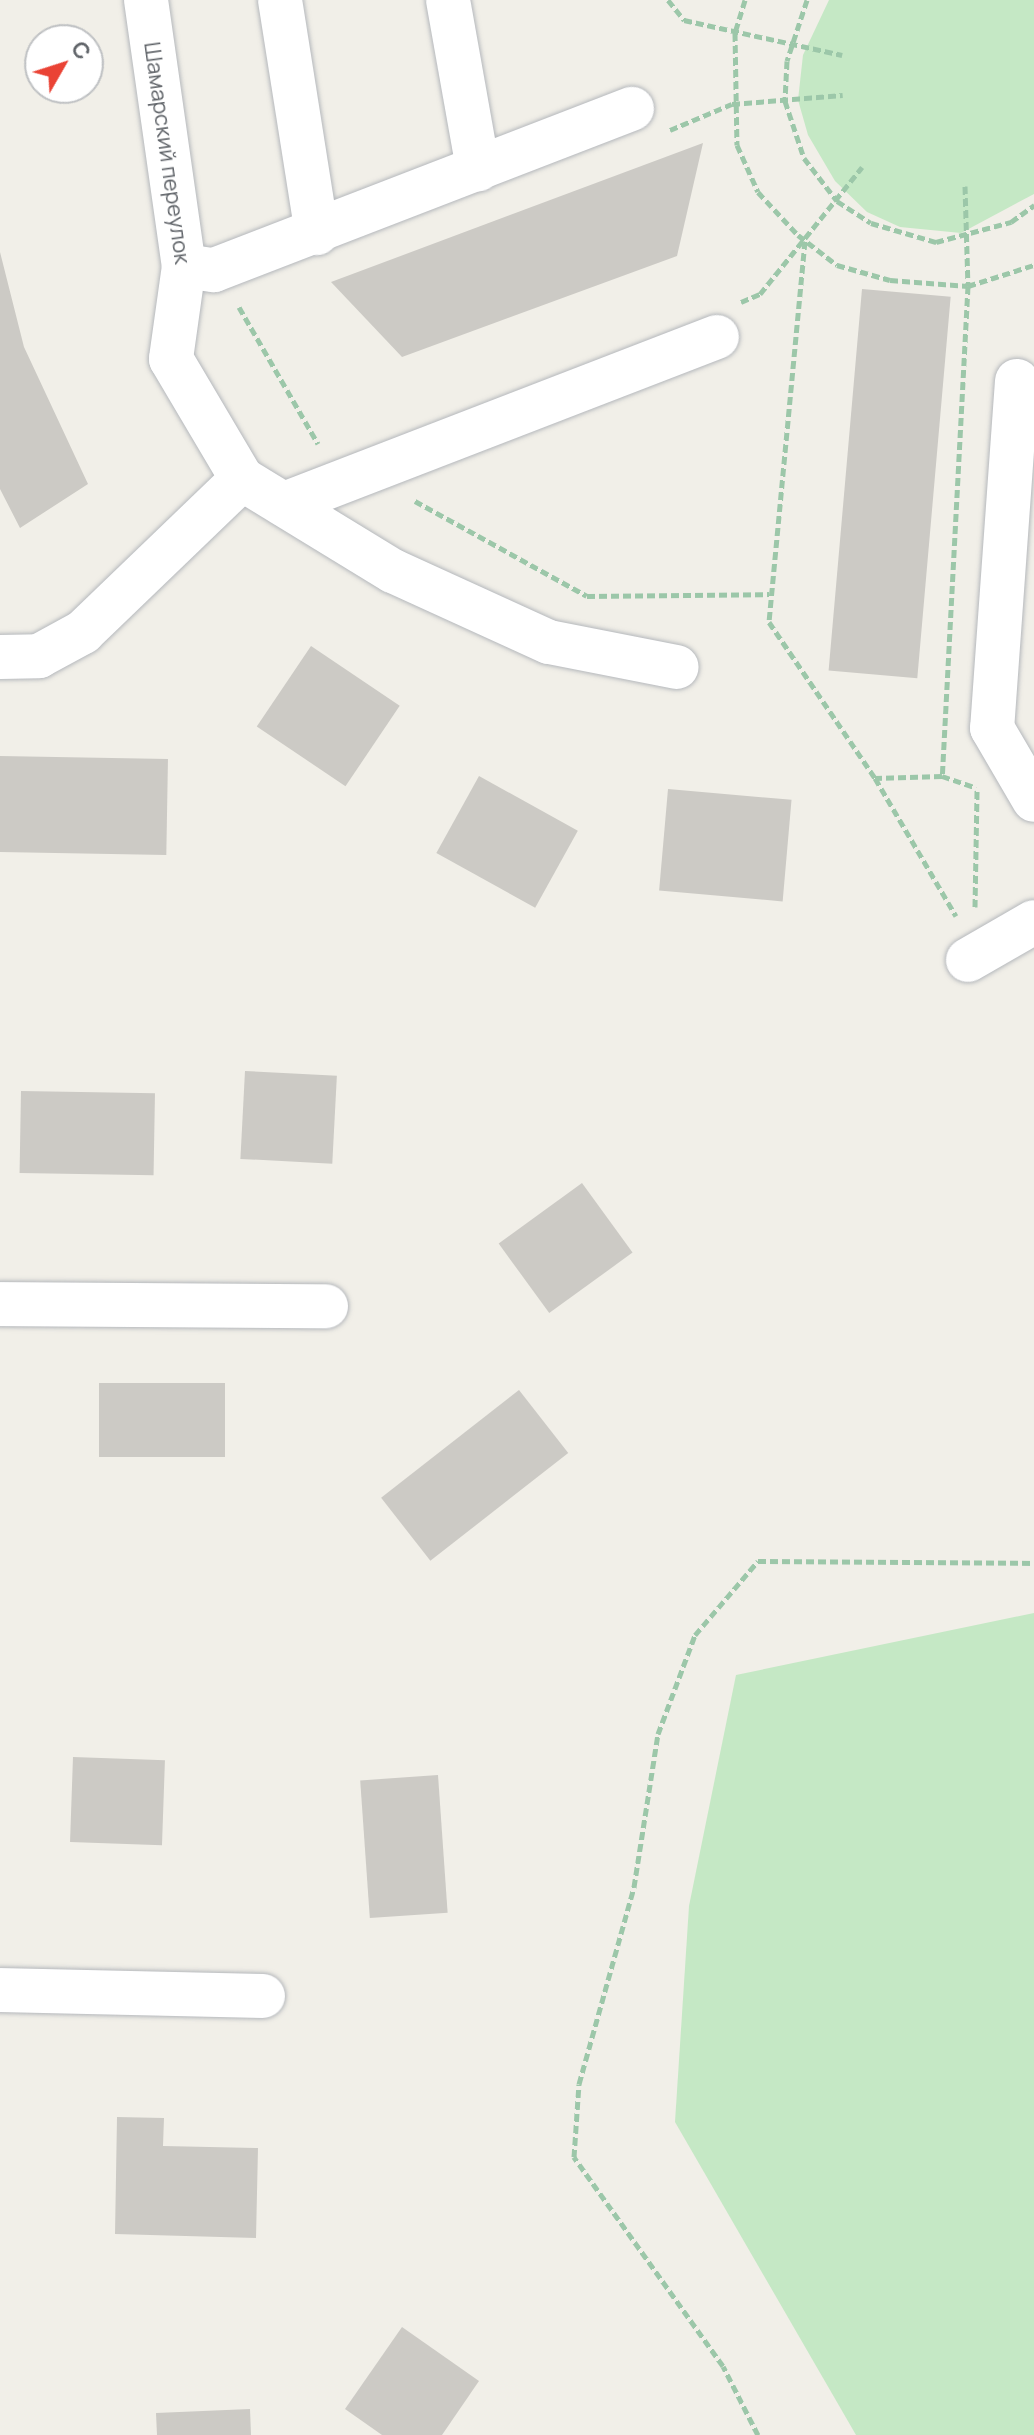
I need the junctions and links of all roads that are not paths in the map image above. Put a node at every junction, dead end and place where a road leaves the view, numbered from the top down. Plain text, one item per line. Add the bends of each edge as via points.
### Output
1 (146, 0) edge
2 (280, 0) edge
3 (448, 0) edge
4 (632, 109) dead end
5 (478, 169) junction
6 (317, 233) junction
7 (199, 268) junction
8 (724, 322) road end
9 (1017, 381) dead end
10 (242, 479) junction
11 (284, 504) junction
12 (0, 657) edge
13 (677, 667) dead end
14 (1034, 800) edge
15 (1034, 922) edge
16 (967, 946) road end
17 (0, 1304) edge
18 (326, 1306) dead end
19 (0, 1990) edge
20 (263, 1996) dead end

1 - 7 street, Шамарский переулок
2 - 6 street
3 - 5 street
4 - 5 street
5 - 6 street
6 - 7 street
7 - 10 street, Шамарский переулок via 171,359
8 - 11 street
9 - 14 street via 992,728
10 - 11 street, Шамарский переулок
10 - 12 street via 83,632 39,656
11 - 13 street, Шамарский переулок via 393,571 549,642
15 - 16 street
17 - 18 street
19 - 20 street

